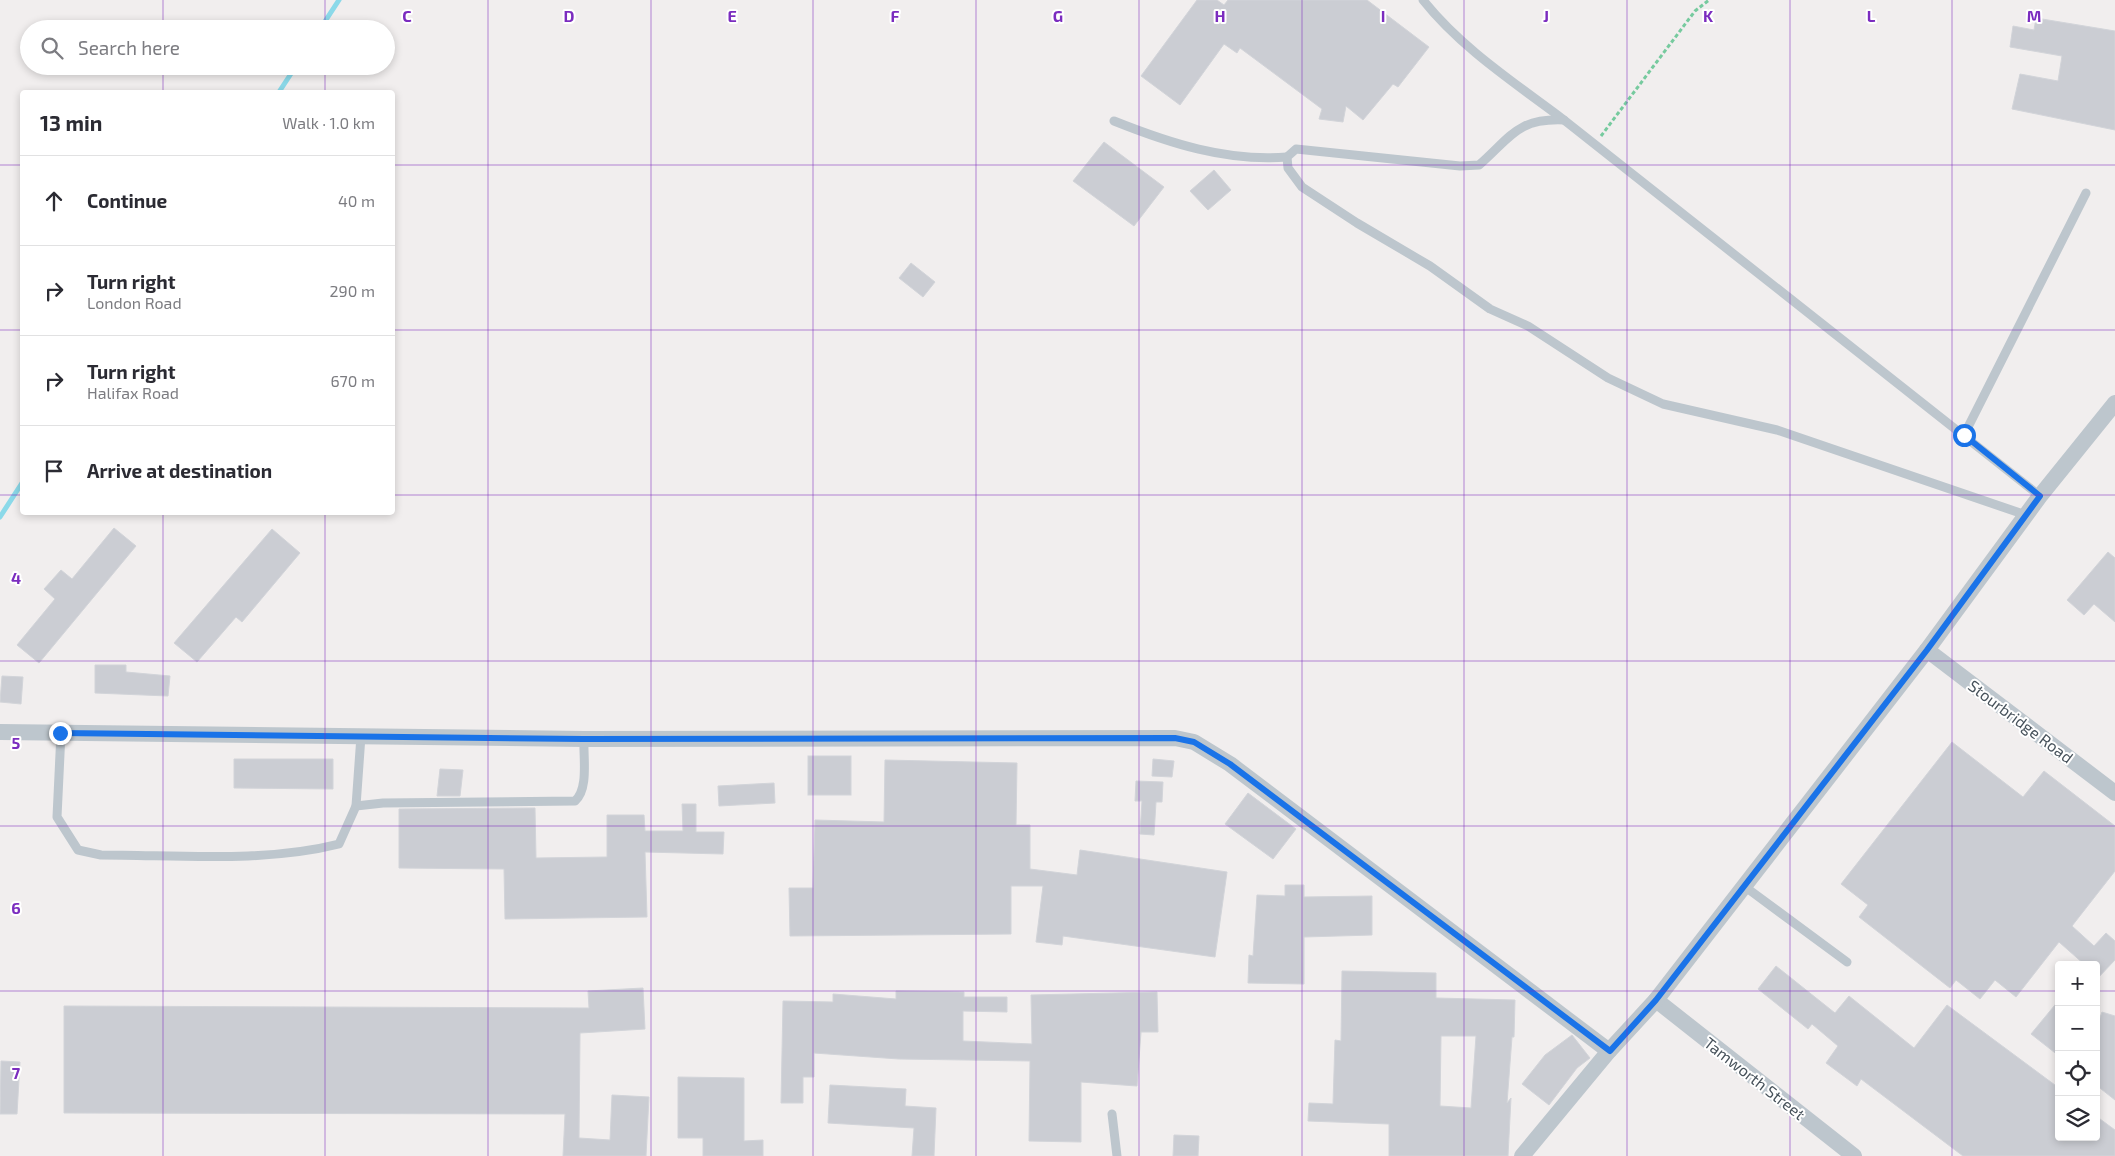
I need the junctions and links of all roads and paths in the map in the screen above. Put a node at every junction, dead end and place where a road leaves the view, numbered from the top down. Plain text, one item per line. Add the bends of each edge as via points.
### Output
1 (1423, 0) edge
2 (1709, 0) edge
3 (1564, 120) junction
4 (1114, 122) dead end
5 (1596, 144) junction
6 (1287, 157) junction
7 (2086, 193) dead end
8 (2115, 402) edge
9 (1964, 435) junction
10 (2040, 496) junction
11 (2026, 515) junction
12 (1927, 650) junction
13 (0, 732) edge
14 (60, 733) junction
15 (361, 736) junction
16 (584, 739) junction
17 (2115, 793) edge
18 (356, 806) junction
19 (1744, 886) junction
20 (1847, 962) dead end
21 (1656, 1000) junction
22 (1610, 1051) junction
23 (1112, 1114) dead end
24 (1117, 1156) edge
25 (1522, 1156) edge
26 (1854, 1156) edge

1 - 3 lane via 1442,23
2 - 5 path via 1695,11
3 - 5 lane
3 - 6 lane via 1544,119 1524,126 1507,136 1479,165 1460,166 1296,149
4 - 6 lane via 1162,140 1232,156
5 - 9 lane
6 - 11 lane via 1288,168 1302,187 1357,224 1430,266 1490,309 1528,326 1608,378 1663,404 1778,430
7 - 9 lane
8 - 10 street
9 - 10 lane
10 - 11 street
11 - 12 street
12 - 17 street, Stourbridge Road
12 - 19 street
13 - 14 street
14 - 15 street
14 - 18 lane via 57,817 78,850 101,855 308,852 339,844
15 - 16 street
15 - 18 lane
16 - 18 lane via 583,788 575,801
16 - 22 street via 1175,738 1194,742 1230,764
19 - 20 lane
19 - 21 street
21 - 22 street
21 - 26 street, Tamworth Street
22 - 25 street
23 - 24 lane

